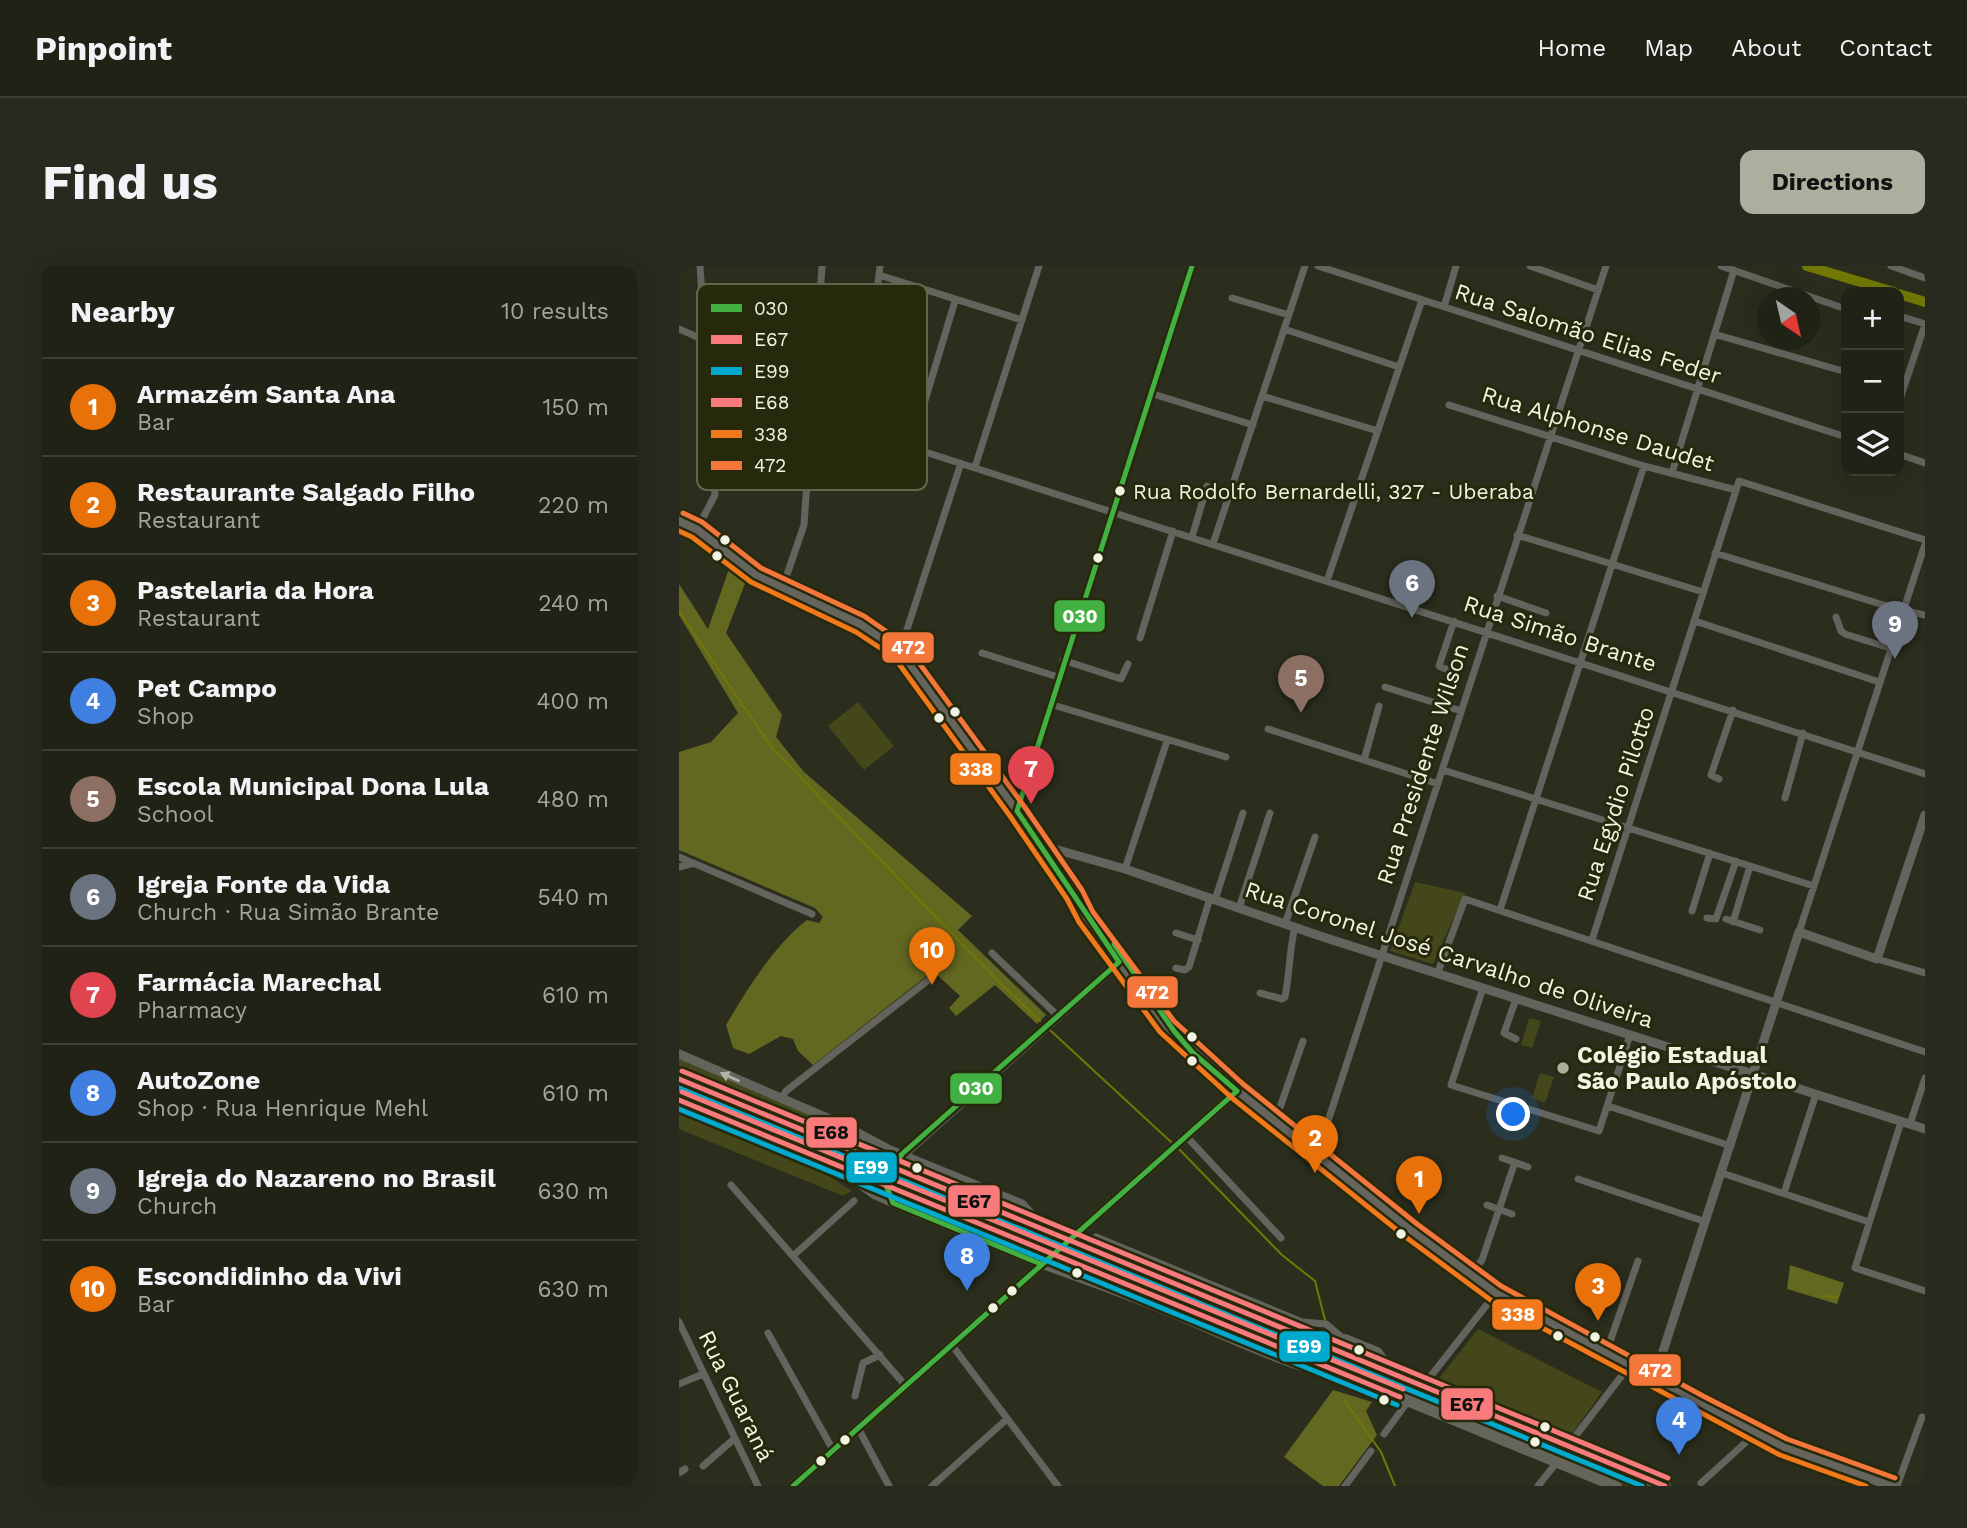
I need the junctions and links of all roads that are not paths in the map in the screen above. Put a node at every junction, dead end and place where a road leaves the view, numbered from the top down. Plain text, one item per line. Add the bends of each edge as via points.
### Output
1 (699, 266) edge
2 (822, 266) edge
3 (880, 266) edge
4 (1039, 266) edge
5 (1192, 266) edge
6 (1305, 266) edge
7 (1318, 266) edge
8 (1456, 266) edge
9 (1530, 266) edge
10 (1606, 266) edge
11 (1721, 266) edge
12 (1891, 266) edge
13 (1734, 270) junction
14 (879, 275) junction
15 (1925, 278) edge
16 (701, 284) edge
17 (821, 284) edge
18 (878, 284) edge
19 (905, 284) edge
20 (1598, 290) junction
21 (927, 291) edge
22 (1232, 298) dead end
23 (1422, 300) junction
24 (955, 301) junction
25 (1444, 307) junction
26 (1841, 307) edge
27 (1289, 315) junction
28 (1904, 318) edge
29 (1022, 320) junction
30 (1925, 324) edge
31 (679, 329) edge
32 (1284, 329) junction
33 (1714, 334) junction
34 (697, 336) edge
35 (1579, 351) junction
36 (1399, 367) junction
37 (1841, 371) edge
38 (1904, 387) edge
39 (1697, 390) junction
40 (1150, 393) junction
41 (927, 394) edge
42 (1262, 396) junction
43 (1449, 405) dead end
44 (1252, 425) junction
45 (1378, 431) junction
46 (1841, 435) edge
47 (1550, 438) junction
48 (927, 452) edge
49 (1904, 456) edge
50 (961, 463) junction
51 (1925, 463) edge
52 (1644, 466) junction
53 (975, 467) junction
54 (1672, 472) junction
55 (1739, 481) joint
56 (1207, 486) dead end
57 (715, 490) edge
58 (807, 490) edge
59 (1736, 490) junction
60 (1112, 511) junction
61 (679, 521) edge
62 (697, 529) junction
63 (1173, 531) junction
64 (1517, 535) junction
65 (1192, 537) junction
66 (1925, 542) edge
67 (1213, 544) junction
68 (1716, 552) junction
69 (1612, 564) junction
70 (1327, 581) junction
71 (782, 589) junction
72 (1703, 592) junction
73 (1497, 596) junction
74 (1902, 610) junction
75 (1546, 612) dead end
76 (1925, 615) edge
77 (1836, 617) dead end
78 (1454, 621) junction
79 (1695, 621) junction
80 (1485, 631) junction
81 (1140, 638) dead end
82 (1890, 648) junction
83 (900, 651) junction
84 (982, 653) dead end
85 (1063, 660) junction
86 (1581, 661) junction
87 (1128, 664) dead end
88 (1448, 670) dead end
89 (1058, 677) junction
90 (1879, 681) junction
91 (1385, 687) dead end
92 (1673, 691) junction
93 (1050, 704) junction
94 (1379, 706) dead end
95 (1733, 710) junction
96 (1461, 711) junction
97 (1268, 729) dead end
98 (1803, 733) junction
99 (1167, 741) junction
100 (1858, 751) junction
101 (1226, 757) dead end
102 (1364, 760) junction
103 (1443, 770) junction
104 (1925, 774) edge
105 (1719, 779) dead end
106 (1438, 784) junction
107 (1536, 797) junction
108 (1785, 798) dead end
109 (1017, 811) junction
110 (1243, 813) dead end
111 (1270, 813) dead end
112 (1925, 815) edge
113 (1627, 826) junction
114 (1315, 837) dead end
115 (1040, 845) junction
116 (1710, 853) junction
117 (679, 857) edge
118 (1736, 861) junction
119 (694, 863) junction
120 (1750, 866) junction
121 (679, 867) edge
122 (1125, 869) junction
123 (1814, 886) junction
124 (1212, 899) junction
125 (1239, 908) junction
126 (1500, 909) junction
127 (1692, 911) dead end
128 (812, 914) dead end
129 (1707, 918) dead end
130 (1285, 924) junction
131 (1295, 927) junction
132 (1760, 930) dead end
133 (1799, 932) junction
134 (1176, 933) dead end
135 (1198, 940) junction
136 (1592, 940) junction
137 (992, 953) dead end
138 (1382, 955) junction
139 (1877, 959) junction
140 (1123, 961) junction
141 (1176, 968) dead end
142 (1438, 972) junction
143 (1925, 973) edge
144 (930, 978) dead end
145 (1483, 988) junction
146 (1260, 993) dead end
147 (1516, 999) junction
148 (1777, 1002) junction
149 (1058, 1016) junction
150 (1630, 1035) junction
151 (1516, 1039) dead end
152 (1303, 1041) dead end
153 (1925, 1052) edge
154 (679, 1055) edge
155 (1755, 1073) junction
156 (1925, 1078) edge
157 (679, 1080) edge
158 (1237, 1091) junction
159 (1816, 1094) junction
160 (781, 1099) junction
161 (679, 1100) edge
162 (1608, 1105) junction
163 (1275, 1122) junction
164 (1906, 1123) junction
165 (1925, 1129) edge
166 (1178, 1142) junction
167 (1731, 1146) junction
168 (902, 1154) junction
169 (1317, 1155) junction
170 (1502, 1158) dead end
171 (1515, 1162) junction
172 (834, 1165) junction
173 (890, 1167) junction
174 (1528, 1167) dead end
175 (1722, 1173) junction
176 (1578, 1179) dead end
177 (731, 1185) dead end
178 (884, 1185) junction
179 (1784, 1193) junction
180 (854, 1200) dead end
181 (893, 1203) junction
182 (1487, 1205) dead end
183 (1499, 1209) junction
184 (1512, 1214) dead end
185 (1706, 1222) junction
186 (1869, 1222) junction
187 (1047, 1231) junction
188 (1096, 1237) dead end
189 (1281, 1238) dead end
190 (1068, 1240) junction
191 (1052, 1254) junction
192 (793, 1256) junction
193 (1639, 1261) dead end
194 (1041, 1264) junction
195 (1147, 1272) junction
196 (1471, 1274) junction
197 (1136, 1289) junction
198 (1925, 1290) edge
199 (1496, 1293) junction
200 (679, 1322) edge
201 (768, 1333) dead end
202 (1294, 1333) junction
203 (1345, 1340) junction
204 (951, 1344) junction
205 (1328, 1347) junction
206 (1286, 1350) junction
207 (1606, 1353) junction
208 (880, 1355) junction
209 (1630, 1365) junction
210 (1390, 1373) junction
211 (703, 1374) junction
212 (1344, 1374) junction
213 (1654, 1379) junction
214 (679, 1384) edge
215 (905, 1385) junction
216 (1423, 1386) junction
217 (855, 1396) dead end
218 (1409, 1401) junction
219 (1923, 1416) dead end
220 (1007, 1419) junction
221 (858, 1428) junction
222 (1533, 1432) junction
223 (1756, 1433) junction
224 (1384, 1434) dead end
225 (1577, 1434) dead end
226 (734, 1439) junction
227 (1525, 1447) junction
228 (833, 1450) junction
229 (1371, 1451) dead end
230 (1557, 1461) junction
231 (703, 1466) dead end
232 (1867, 1477) junction
233 (1701, 1483) dead end
234 (758, 1486) edge
235 (793, 1486) edge
236 (889, 1486) edge
237 (932, 1486) edge
238 (1058, 1486) edge
239 (1345, 1486) edge
240 (1538, 1486) edge
241 (1616, 1486) edge
242 (1665, 1486) edge
243 (1860, 1486) edge
244 (1895, 1486) edge

1 - 16 street
2 - 17 street
3 - 14 street
4 - 29 street
5 - 40 street
6 - 27 street
7 - 23 street, Rua Salomão Elias Feder
8 - 25 street
9 - 20 street
10 - 20 street, Rua Presidente Wilson
11 - 13 street
12 - 15 street
13 - 26 street
13 - 33 street
14 - 18 street
14 - 19 street
20 - 35 street, Rua Presidente Wilson
21 - 24 street
22 - 27 street
23 - 25 street, Rua Salomão Elias Feder
23 - 36 street
24 - 29 street
24 - 41 street
25 - 35 street, Rua Salomão Elias Feder
27 - 32 street
28 - 30 street
29 - 53 street
30 - 38 street
31 - 34 street, Rua Simão Brante
32 - 36 street
32 - 42 street
33 - 37 street
33 - 39 street
35 - 39 street, Rua Salomão Elias Feder
35 - 47 street, Rua Presidente Wilson
36 - 45 street
39 - 46 street, Rua Salomão Elias Feder
39 - 54 street
40 - 44 street
40 - 60 street
42 - 44 street
42 - 45 street
43 - 47 street, Rua Alphonse Daudet
44 - 67 street
45 - 70 street
47 - 52 street, Rua Alphonse Daudet
47 - 64 street, Rua Presidente Wilson
48 - 50 street, Rua Simão Brante
49 - 51 street
50 - 53 street, Rua Simão Brante
50 - 83 street
52 - 54 street, Rua Alphonse Daudet
52 - 69 street
53 - 60 street, Rua Simão Brante
54 - 59 street, Rua Alphonse Daudet
55 - 59 street, Rua Egydio Pilotto
55 - 66 street, Rua Alphonse Daudet
56 - 65 street
57 - 62 street
58 - 71 street via 804,525
59 - 68 street, Rua Egydio Pilotto
60 - 63 street, Rua Simão Brante
60 - 85 street
61 - 62 main road
62 - 71 main road via 744,567
63 - 65 street, Rua Simão Brante
63 - 81 street
64 - 69 street
64 - 73 street, Rua Presidente Wilson
65 - 67 street, Rua Simão Brante
66 - 74 street
67 - 70 street, Rua Simão Brante
68 - 72 street, Rua Egydio Pilotto
68 - 74 street
69 - 72 street
69 - 86 street
70 - 78 street, Rua Simão Brante
71 - 83 main road via 860,624
72 - 79 street, Rua Egydio Pilotto
73 - 75 street
73 - 80 street, Rua Presidente Wilson
74 - 76 street
74 - 82 street
77 - 82 street via 1845,634
78 - 80 street, Rua Simão Brante
78 - 88 street via 1439,666
79 - 90 street
79 - 92 street, Rua Egydio Pilotto
80 - 86 street, Rua Simão Brante
80 - 96 street, Rua Presidente Wilson
82 - 90 street
83 - 109 main road
84 - 89 street
85 - 87 street via 1121,679
85 - 89 street
86 - 92 street, Rua Simão Brante
86 - 107 street
89 - 93 street
90 - 100 street
91 - 96 street
92 - 95 street, Rua Simão Brante
92 - 113 street, Rua Egydio Pilotto
93 - 99 street
93 - 109 street
94 - 102 street
95 - 98 street, Rua Simão Brante
95 - 105 street via 1711,775
96 - 103 street, Rua Presidente Wilson
97 - 102 street
98 - 100 street, Rua Simão Brante
98 - 108 street
99 - 101 street
99 - 122 street
100 - 104 street, Rua Simão Brante
100 - 123 street
102 - 106 street
103 - 106 street, Rua Presidente Wilson
103 - 107 street
106 - 138 street, Rua Presidente Wilson
107 - 113 street
107 - 126 street
109 - 115 main road
110 - 124 street
111 - 125 street
112 - 139 street
113 - 116 street
113 - 136 street, Rua Egydio Pilotto
114 - 130 street
115 - 122 street, Rua Coronel José Carvalho de Oliveira
115 - 140 main road
116 - 118 street
116 - 127 street
117 - 119 street
118 - 120 street
118 - 129 street via 1716,919
119 - 121 street
119 - 128 street
120 - 123 street
120 - 132 street via 1729,921
122 - 124 street, Rua Coronel José Carvalho de Oliveira
123 - 133 street
124 - 125 street, Rua Coronel José Carvalho de Oliveira
124 - 135 street
125 - 130 street, Rua Coronel José Carvalho de Oliveira
126 - 136 street
126 - 142 street via 1465,899
130 - 131 street, Rua Coronel José Carvalho de Oliveira
131 - 138 street, Rua Coronel José Carvalho de Oliveira
131 - 146 street via 1285,996
133 - 139 street
133 - 148 street
134 - 135 street
135 - 141 street via 1188,969
136 - 148 street
137 - 149 street
138 - 142 street, Rua Coronel José Carvalho de Oliveira
138 - 169 street, Rua Presidente Wilson
139 - 143 street
140 - 149 main road
140 - 158 main road via 1167,1027
142 - 145 street, Rua Coronel José Carvalho de Oliveira
144 - 160 street
145 - 147 street, Rua Coronel José Carvalho de Oliveira
145 - 162 street via 1451,1085 1598,1131
147 - 150 street, Rua Coronel José Carvalho de Oliveira
147 - 151 street via 1504,1033
148 - 153 street
148 - 155 street
149 - 168 main road
150 - 155 street, Rua Coronel José Carvalho de Oliveira
150 - 162 street
152 - 163 street
160 -> 154 street
155 - 159 street, Rua Coronel José Carvalho de Oliveira
155 - 167 street
156 - 164 street
157 - 173 highway
158 - 163 main road
158 - 166 main road
159 - 164 street, Rua Coronel José Carvalho de Oliveira
159 - 179 street
160 - 168 street
161 - 172 highway
162 - 167 street
163 - 169 main road
164 - 165 street, Rua Coronel José Carvalho de Oliveira
164 - 186 street
166 - 189 street
166 - 190 main road
167 - 175 street
168 - 173 main road
168 - 187 street via 1021,1205
169 - 196 main road
170 - 171 street
171 - 174 street
171 - 183 street
172 - 178 highway
172 - 181 street
173 - 178 main road
173 - 187 highway
175 - 179 street
175 - 185 street
176 - 185 street
177 - 192 street
178 - 181 main road
178 - 191 highway
179 - 186 street
180 - 192 street
181 - 194 main road
182 - 183 street
183 - 184 street
183 - 196 street via 1482,1260
185 - 213 street
186 - 198 street via 1855,1268
187 - 190 highway
188 - 203 street via 1302,1322 1326,1324
190 - 191 main road
190 - 195 highway
191 - 194 main road
191 - 197 highway
192 - 208 street
193 - 207 street
194 - 204 main road
194 - 212 street via 1302,1366 1330,1376
195 - 197 highway via 1137,1276
195 - 202 highway
196 - 199 main road
197 - 206 highway
199 - 207 main road
199 - 216 street
200 - 211 street, Rua Guaraná
201 - 228 street
202 - 205 highway
202 - 206 highway via 1296,1343
203 - 205 highway
203 - 210 highway via 1377,1353
204 - 215 main road
204 - 220 street
205 - 210 highway
206 - 212 highway
207 - 209 main road
208 - 215 street
208 - 217 street via 863,1363
209 - 213 main road
209 - 225 street
210 - 216 highway
211 - 214 street
211 - 226 street, Rua Guaraná
212 - 218 highway
213 - 223 main road
215 - 221 main road
216 - 222 highway
218 - 224 street
218 - 227 highway
219 - 244 street
220 - 237 street
220 - 238 street
221 - 228 main road
221 - 236 street
222 - 227 highway via 1537,1443
222 - 242 highway
223 - 232 main road
223 - 233 street
226 - 231 street
226 - 234 street, Rua Guaraná
227 - 230 highway
228 - 235 main road
229 - 239 street
230 - 240 street
230 - 241 highway
232 - 243 street
232 - 244 main road

